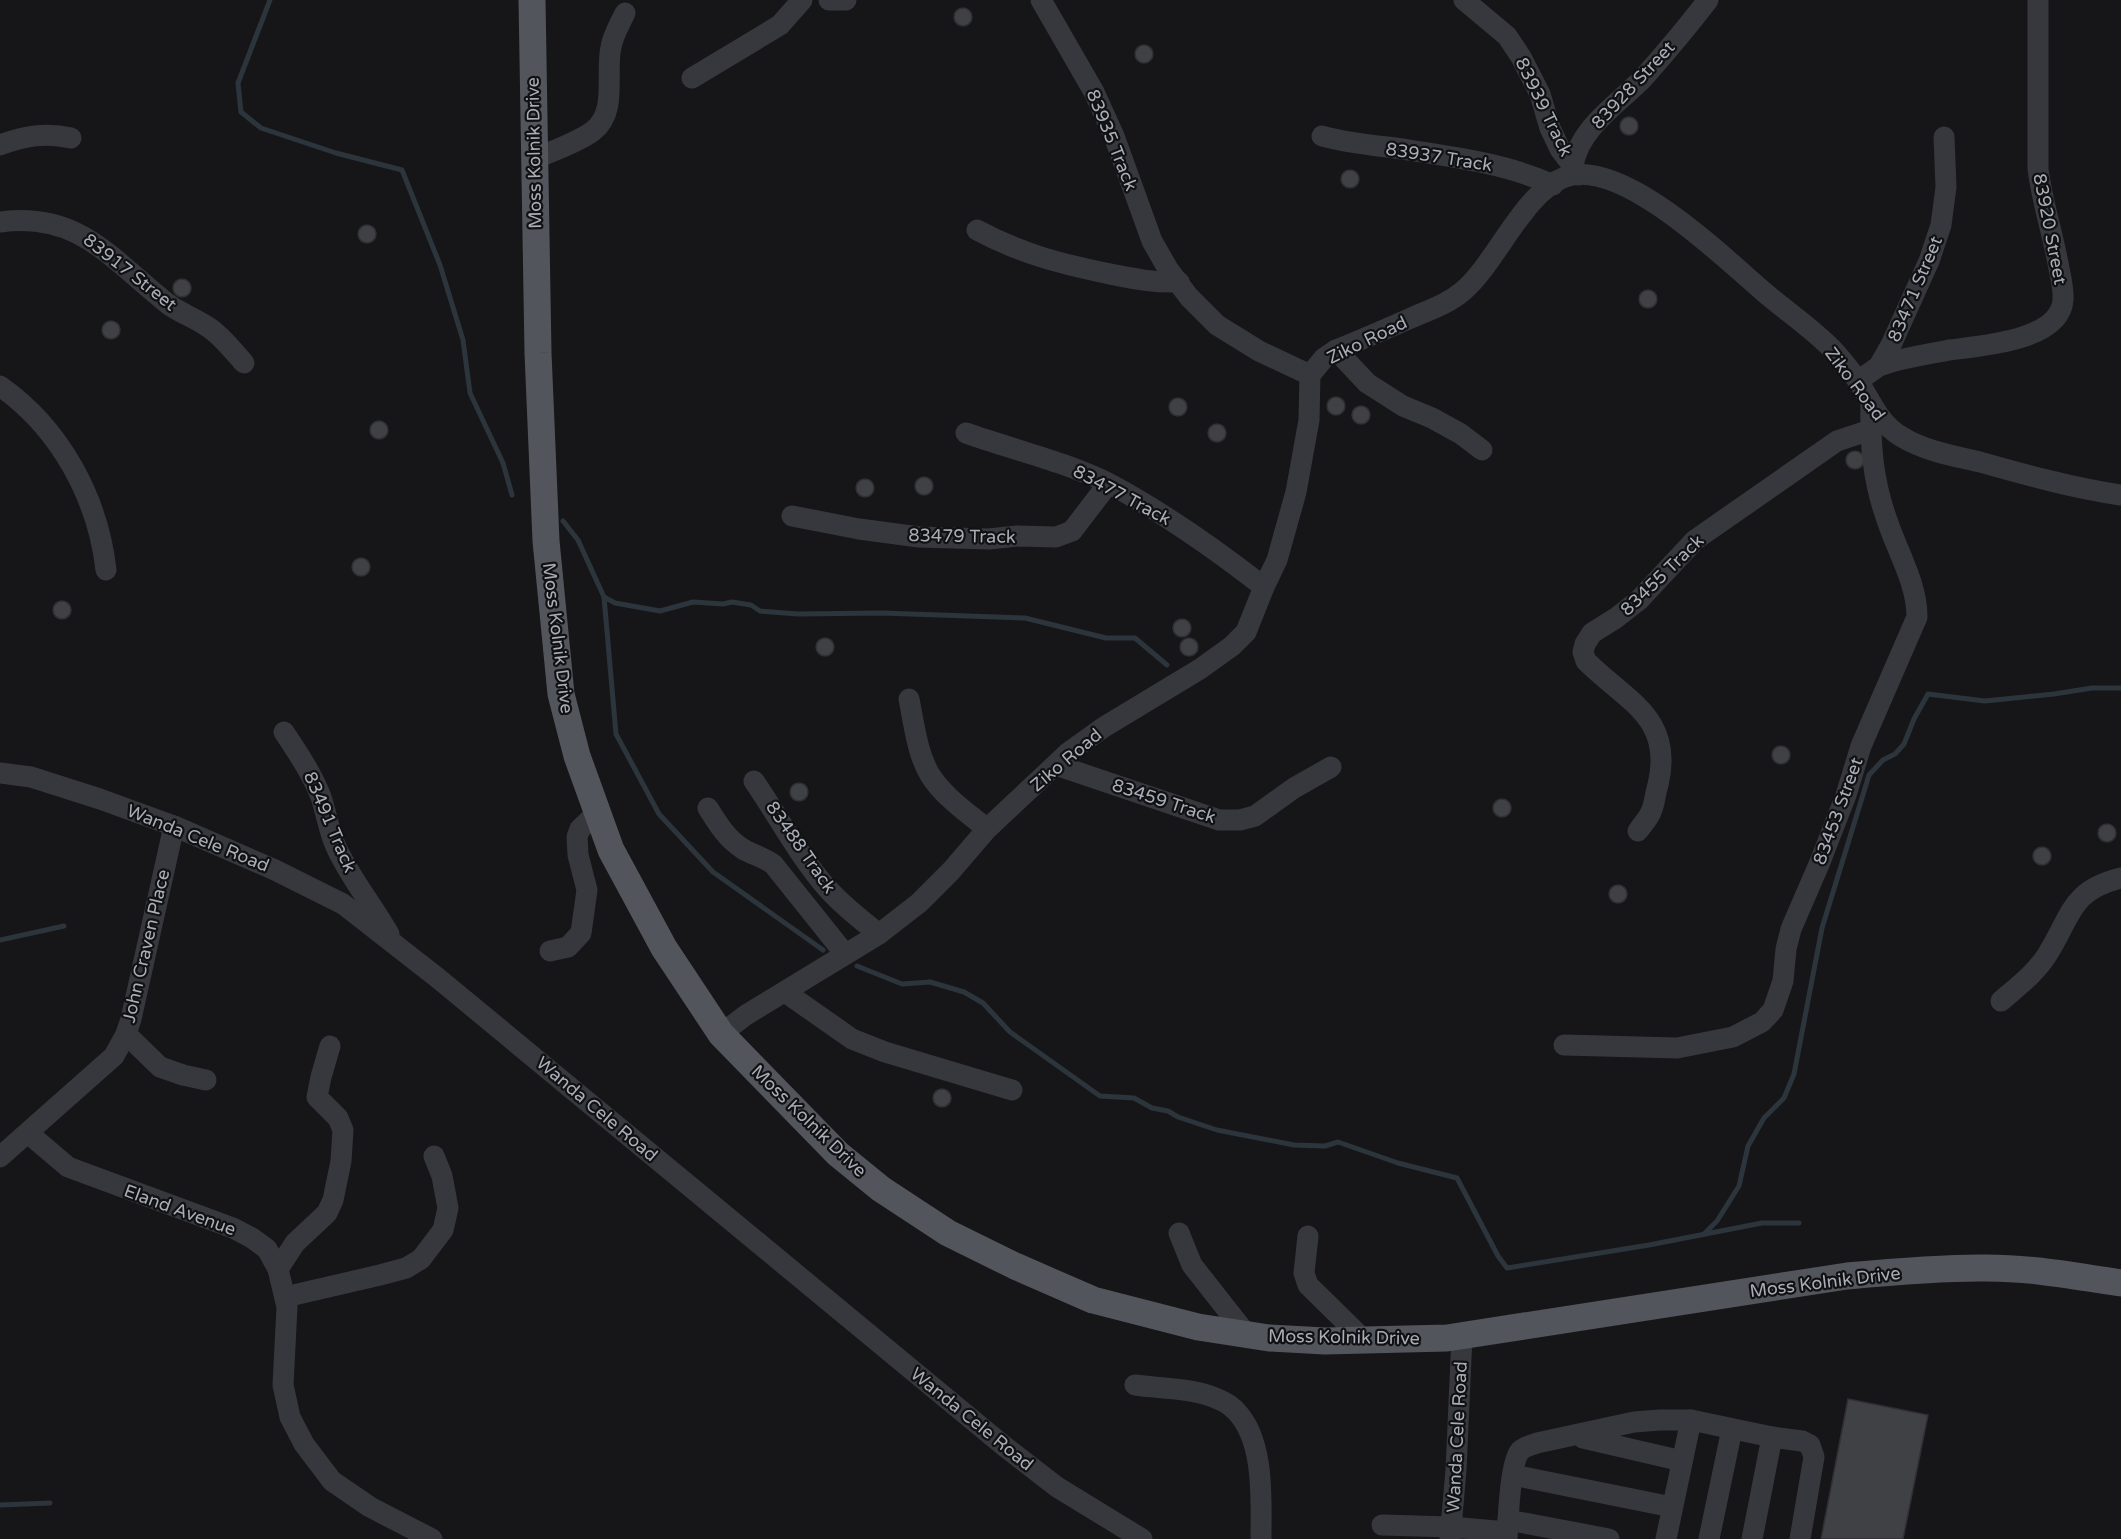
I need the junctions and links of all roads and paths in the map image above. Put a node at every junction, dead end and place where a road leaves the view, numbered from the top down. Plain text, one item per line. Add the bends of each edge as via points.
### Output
1 (532, 0) edge
2 (802, 0) edge
3 (829, 0) edge
4 (846, 0) edge
5 (1041, 0) edge
6 (1464, 0) edge
7 (1708, 0) edge
8 (2038, 0) edge
9 (626, 13) dead end
10 (692, 78) dead end
11 (1322, 136) dead end
12 (1944, 137) dead end
13 (71, 138) dead end
14 (0, 145) edge
15 (534, 159) junction
16 (1576, 170) junction
17 (1553, 185) junction
18 (0, 222) edge
19 (977, 230) dead end
20 (1179, 282) junction
21 (1336, 351) junction
22 (244, 363) dead end
23 (1879, 366) junction
24 (1310, 375) junction
25 (1858, 381) junction
26 (0, 386) edge
27 (1871, 405) junction
28 (1870, 430) junction
29 (966, 433) dead end
30 (1482, 450) dead end
31 (1108, 484) junction
32 (2121, 495) edge
33 (792, 516) dead end
34 (106, 570) dead end
35 (1264, 587) junction
36 (909, 699) dead end
37 (284, 732) dead end
38 (1056, 765) junction
39 (1331, 766) dead end
40 (0, 773) edge
41 (754, 781) dead end
42 (708, 808) dead end
43 (597, 813) junction
44 (174, 826) junction
45 (987, 829) junction
46 (1638, 831) dead end
47 (2121, 878) edge
48 (879, 934) junction
49 (393, 943) junction
50 (550, 951) dead end
51 (845, 954) junction
52 (785, 992) junction
53 (2001, 1001) dead end
54 (126, 1034) junction
55 (721, 1034) junction
56 (1564, 1045) dead end
57 (330, 1046) dead end
58 (206, 1080) dead end
59 (1011, 1090) dead end
60 (28, 1133) junction
61 (434, 1156) dead end
62 (0, 1157) edge
63 (1179, 1233) dead end
64 (1308, 1236) dead end
65 (278, 1269) junction
66 (2121, 1283) edge
67 (285, 1297) junction
68 (1247, 1335) junction
69 (1461, 1336) junction
70 (1364, 1340) junction
71 (1135, 1385) dead end
72 (1691, 1420) junction
73 (1732, 1429) junction
74 (1577, 1436) junction
75 (1772, 1437) junction
76 (1682, 1461) junction
77 (1513, 1475) junction
78 (1672, 1506) junction
79 (1382, 1525) dead end
80 (1507, 1530) edge
81 (1450, 1535) edge
82 (426, 1538) edge
83 (1142, 1539) edge
84 (1261, 1539) edge
85 (1609, 1539) edge
86 (1666, 1539) edge
87 (1709, 1539) edge
88 (1752, 1539) edge
89 (1800, 1539) edge

1 - 15 main road, Moss Kolnik Drive
2 - 10 street via 780,26
3 - 4 street
5 - 20 street, 83935 Track via 1094,92 1152,241
6 - 16 street, 83939 Track via 1507,36 1521,57 1540,94 1560,149
7 - 16 street, 83928 Street via 1581,142 1575,153
8 - 23 street, 83920 Street via 2038,169 2062,285 2063,301 2058,314 2028,336
9 - 15 street via 611,48 609,93 604,116 596,129
11 - 17 street, 83937 Track via 1509,169
12 - 23 street, 83471 Street via 1946,187 1941,225 1929,261
13 - 14 street via 37,135
15 - 43 main road, Moss Kolnik Drive via 538,365 554,638 561,694
16 - 17 street, Ziko Road
16 - 25 street, Ziko Road via 1634,190 1693,231 1808,326
17 - 21 street, Ziko Road via 1513,226 1462,292
18 - 22 street, 83917 Street via 48,223 83,235 169,305 210,328
19 - 20 street via 1052,262 1148,282
20 - 24 street, 83935 Track via 1217,326
21 - 24 street, Ziko Road
21 - 30 street via 1367,383 1403,406 1461,434
23 - 25 street, 83920 Street
24 - 35 street, Ziko Road via 1309,420 1296,492 1277,560
25 - 27 street, Ziko Road
26 - 34 street via 41,423 80,481 93,507
27 - 28 street, 83453 Street
27 - 32 street, Ziko Road via 1888,428 1926,448
28 - 46 street, 83455 Track via 1837,441 1695,540 1639,600 1592,633 1585,644 1586,661 1636,704 1654,727 1660,744 1662,760 1652,811
28 - 56 street, 83453 Street via 1876,481 1886,518 1914,587 1917,617 1861,746 1846,795 1791,929 1783,981 1773,1010 1762,1022 1733,1037 1677,1048
29 - 31 street, 83477 Track via 1069,466
31 - 33 street, 83479 Track via 1072,531 1056,537 919,537
31 - 35 street, 83477 Track via 1206,543
35 - 38 street, Ziko Road via 1246,632 1232,646 1086,739
36 - 45 street via 930,775
37 - 49 street, 83491 Track via 321,797 336,848
38 - 39 street, 83459 Track via 1229,821 1255,816
38 - 45 street, Ziko Road
40 - 44 street, Wanda Cele Road via 31,777
41 - 48 street, 83488 Track via 827,888
42 - 51 street via 724,834 742,849 773,864
43 - 50 street via 577,837 587,890 581,933 568,947
43 - 55 main road, Moss Kolnik Drive via 611,850 664,948
44 - 49 street, Wanda Cele Road via 343,904
44 - 54 street, John Craven Place
45 - 48 street, Ziko Road via 919,903
47 - 53 street via 2097,886 2078,900 2047,956
48 - 51 street, Ziko Road
49 - 83 street, Wanda Cele Road via 1004,1446 1057,1487
51 - 52 street, Ziko Road
52 - 55 street, Ziko Road
52 - 59 street via 852,1039
54 - 58 street via 160,1067
54 - 60 street, John Craven Place via 114,1056
55 - 68 main road, Moss Kolnik Drive via 838,1154 881,1190 948,1233 1093,1300 1198,1328
57 - 65 street via 318,1097 338,1118 343,1130 333,1200 327,1214 295,1243
60 - 62 street, John Craven Place
60 - 65 street, Eland Avenue via 68,1167 252,1238 267,1249
61 - 67 street via 448,1208 442,1230 421,1259 406,1268
63 - 68 street via 1192,1265
64 - 70 street via 1304,1273 1308,1285
65 - 67 street, Eland Avenue
66 - 69 main road, Moss Kolnik Drive via 2060,1273 1981,1268 1908,1271 1847,1276
67 - 82 street, Eland Avenue via 283,1384 290,1417 304,1444 332,1481
68 - 70 main road, Moss Kolnik Drive
69 - 70 main road, Moss Kolnik Drive
69 - 81 street, Wanda Cele Road
71 - 84 street via 1202,1394 1235,1409 1254,1444 1261,1493
72 - 73 street
72 - 74 street via 1634,1422
72 - 76 street
73 - 75 street
73 - 87 street
74 - 76 street
74 - 77 street via 1522,1449 1516,1457
75 - 88 street
75 - 89 street via 1802,1441 1814,1452
76 - 78 street
77 - 78 street
77 - 80 street
78 - 86 street
79 - 81 street
80 - 81 street
80 - 85 street

